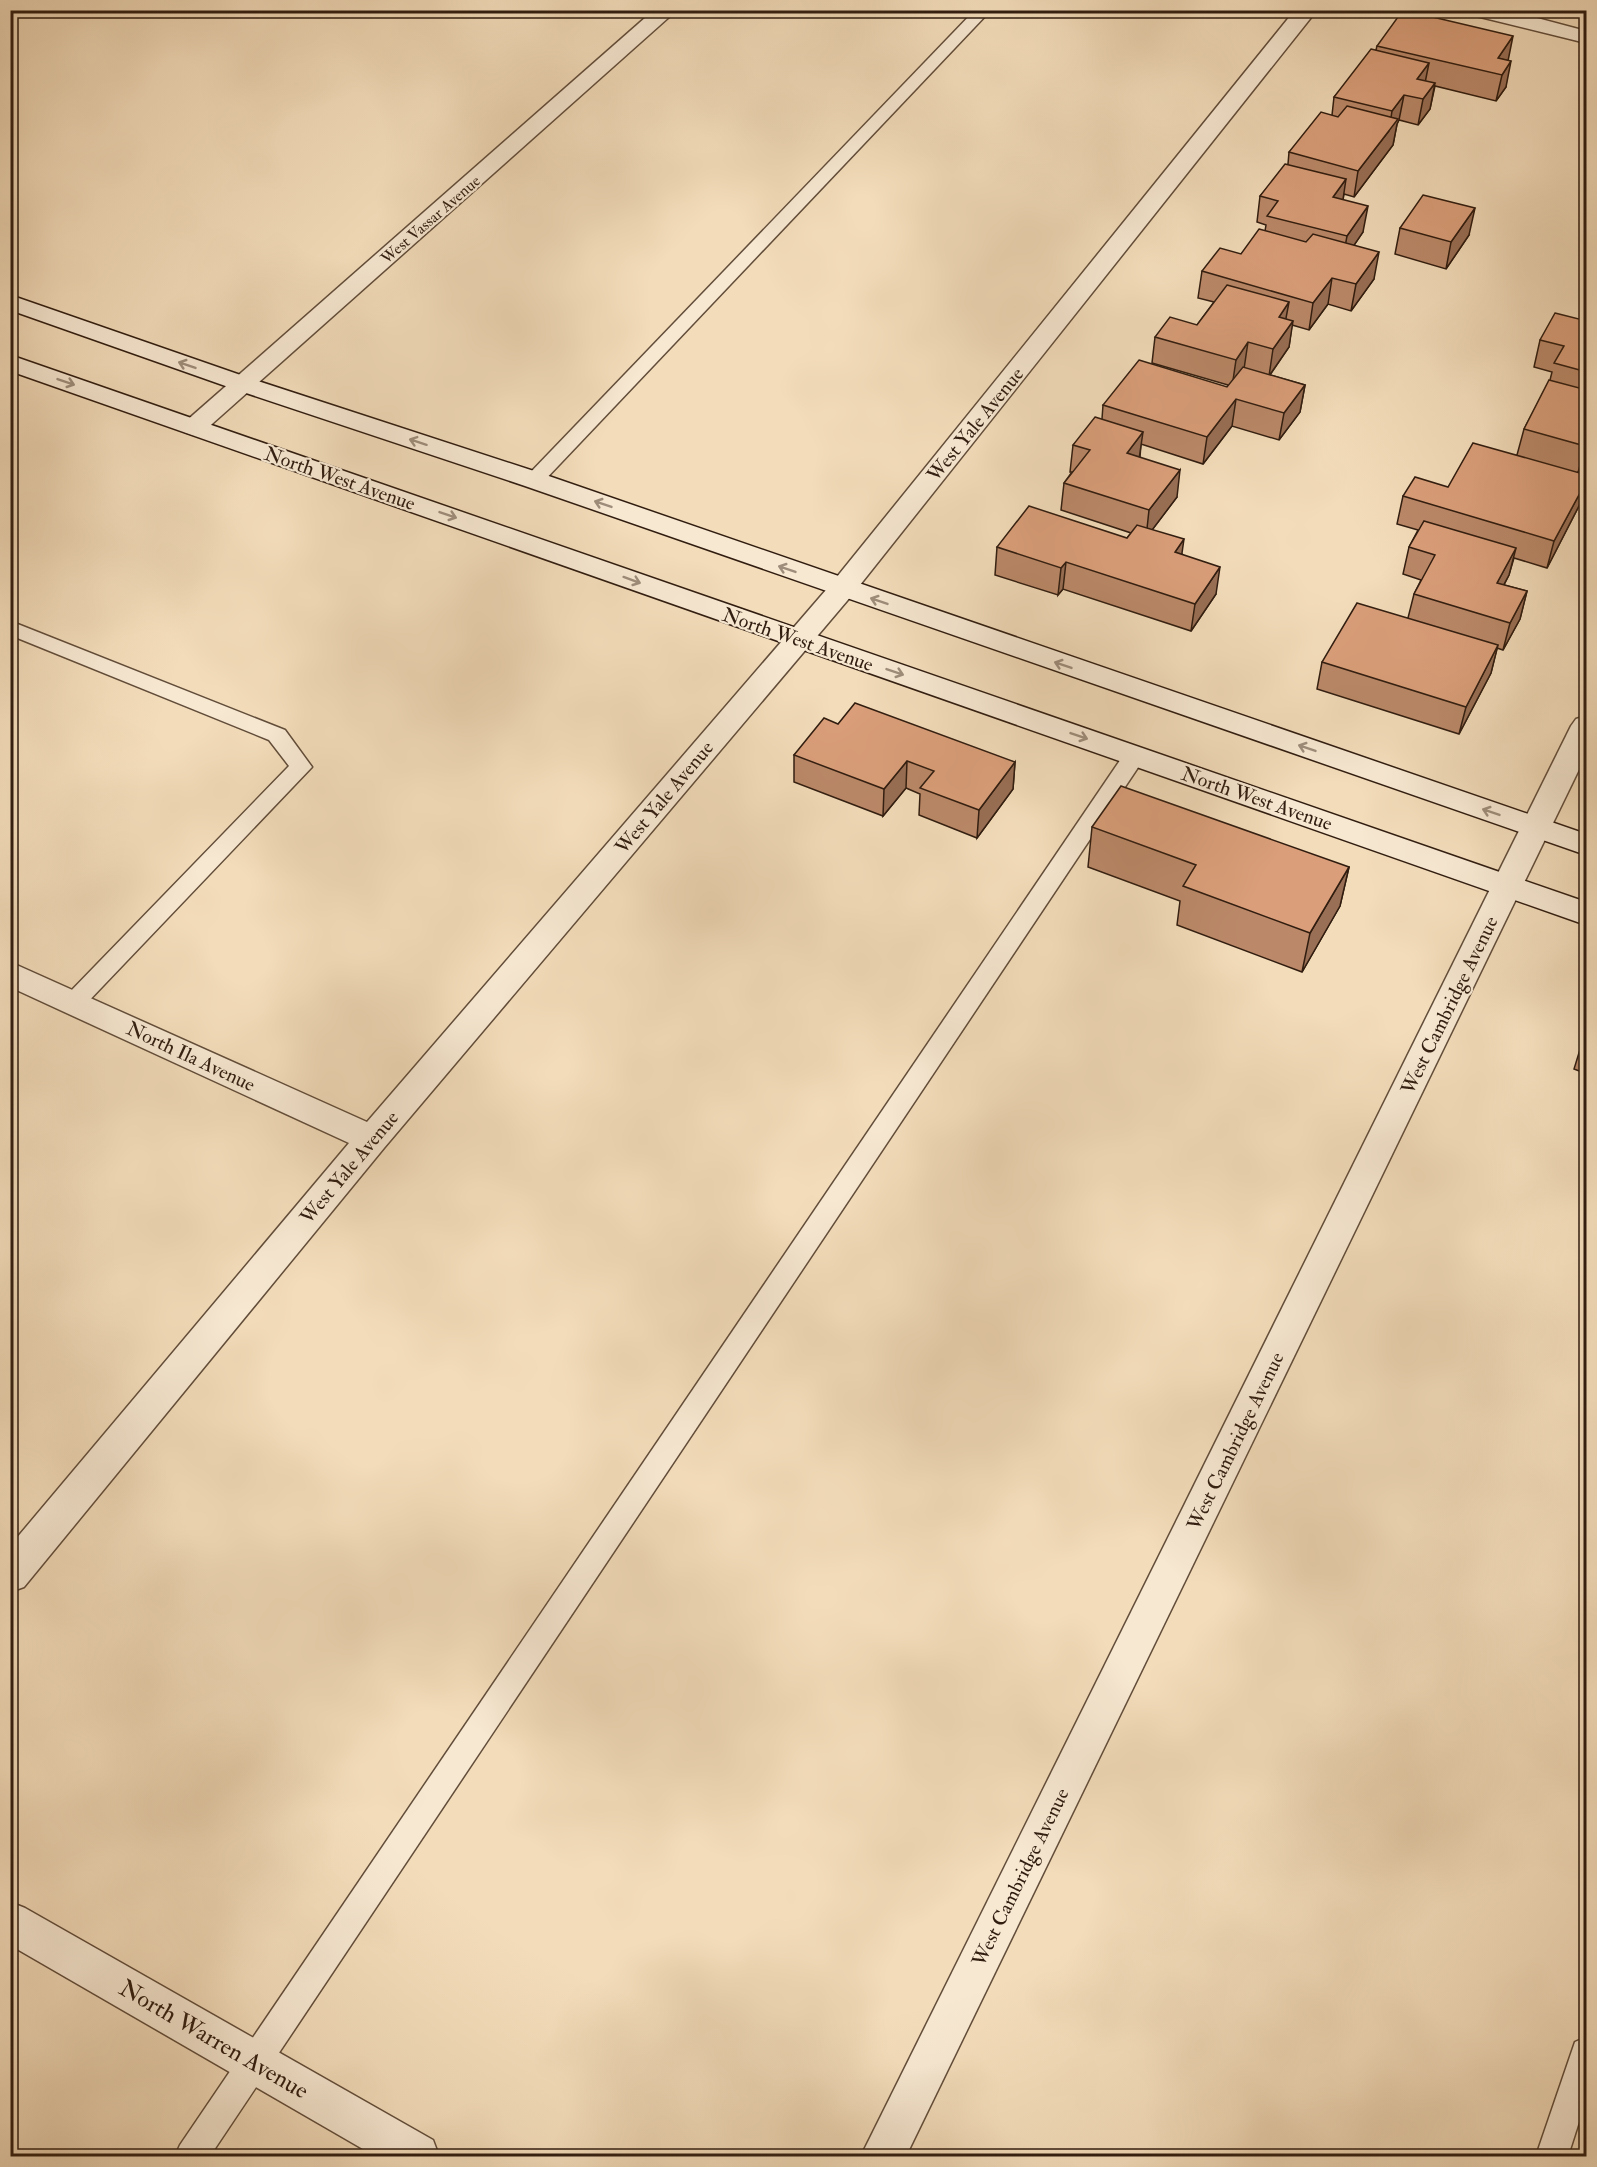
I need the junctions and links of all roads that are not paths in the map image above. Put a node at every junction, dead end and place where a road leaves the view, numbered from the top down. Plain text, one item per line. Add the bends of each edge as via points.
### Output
1 (667, 10) edge
2 (984, 10) edge
3 (1307, 10) edge
4 (1480, 10) edge
5 (1587, 37) edge
6 (10, 302) edge
7 (10, 362) edge
8 (243, 384) junction
9 (194, 427) junction
10 (534, 480) junction
11 (842, 588) junction
12 (10, 627) edge
13 (799, 639) junction
14 (1587, 726) edge
15 (1135, 755) junction
16 (1536, 827) junction
17 (1587, 845) edge
18 (1508, 886) junction
19 (1587, 914) edge
20 (12, 976) edge
21 (74, 1002) junction
22 (372, 1139) junction
23 (10, 1575) edge
24 (10, 1922) edge
25 (1587, 2054) edge
26 (254, 2062) junction
27 (191, 2157) edge
28 (417, 2157) edge
29 (883, 2157) edge
30 (1552, 2157) edge

1 - 8 street, West Vassar Avenue
2 - 10 lane
3 - 11 street, West Yale Avenue
4 - 5 street
8 -> 6 street
7 -> 9 street, North West Avenue
8 - 9 street, West Vassar Avenue
10 -> 8 street
9 -> 13 street, North West Avenue
11 -> 10 street
11 - 13 street, West Yale Avenue
16 -> 11 street
12 - 21 lane via 277,735 301,767
13 -> 15 street, North West Avenue
13 - 22 street, West Yale Avenue
14 - 16 street, West Cambridge Avenue
15 - 18 street, North West Avenue
15 - 26 lane
16 - 17 street
16 - 18 street, West Cambridge Avenue
18 - 19 street, North West Avenue
18 - 29 street, West Cambridge Avenue
20 - 21 street, North Ila Avenue
21 - 22 street, North Ila Avenue
22 - 23 street, West Yale Avenue
24 - 26 street, North Warren Avenue
25 - 30 lane
26 - 27 lane
26 - 28 street, North Warren Avenue

